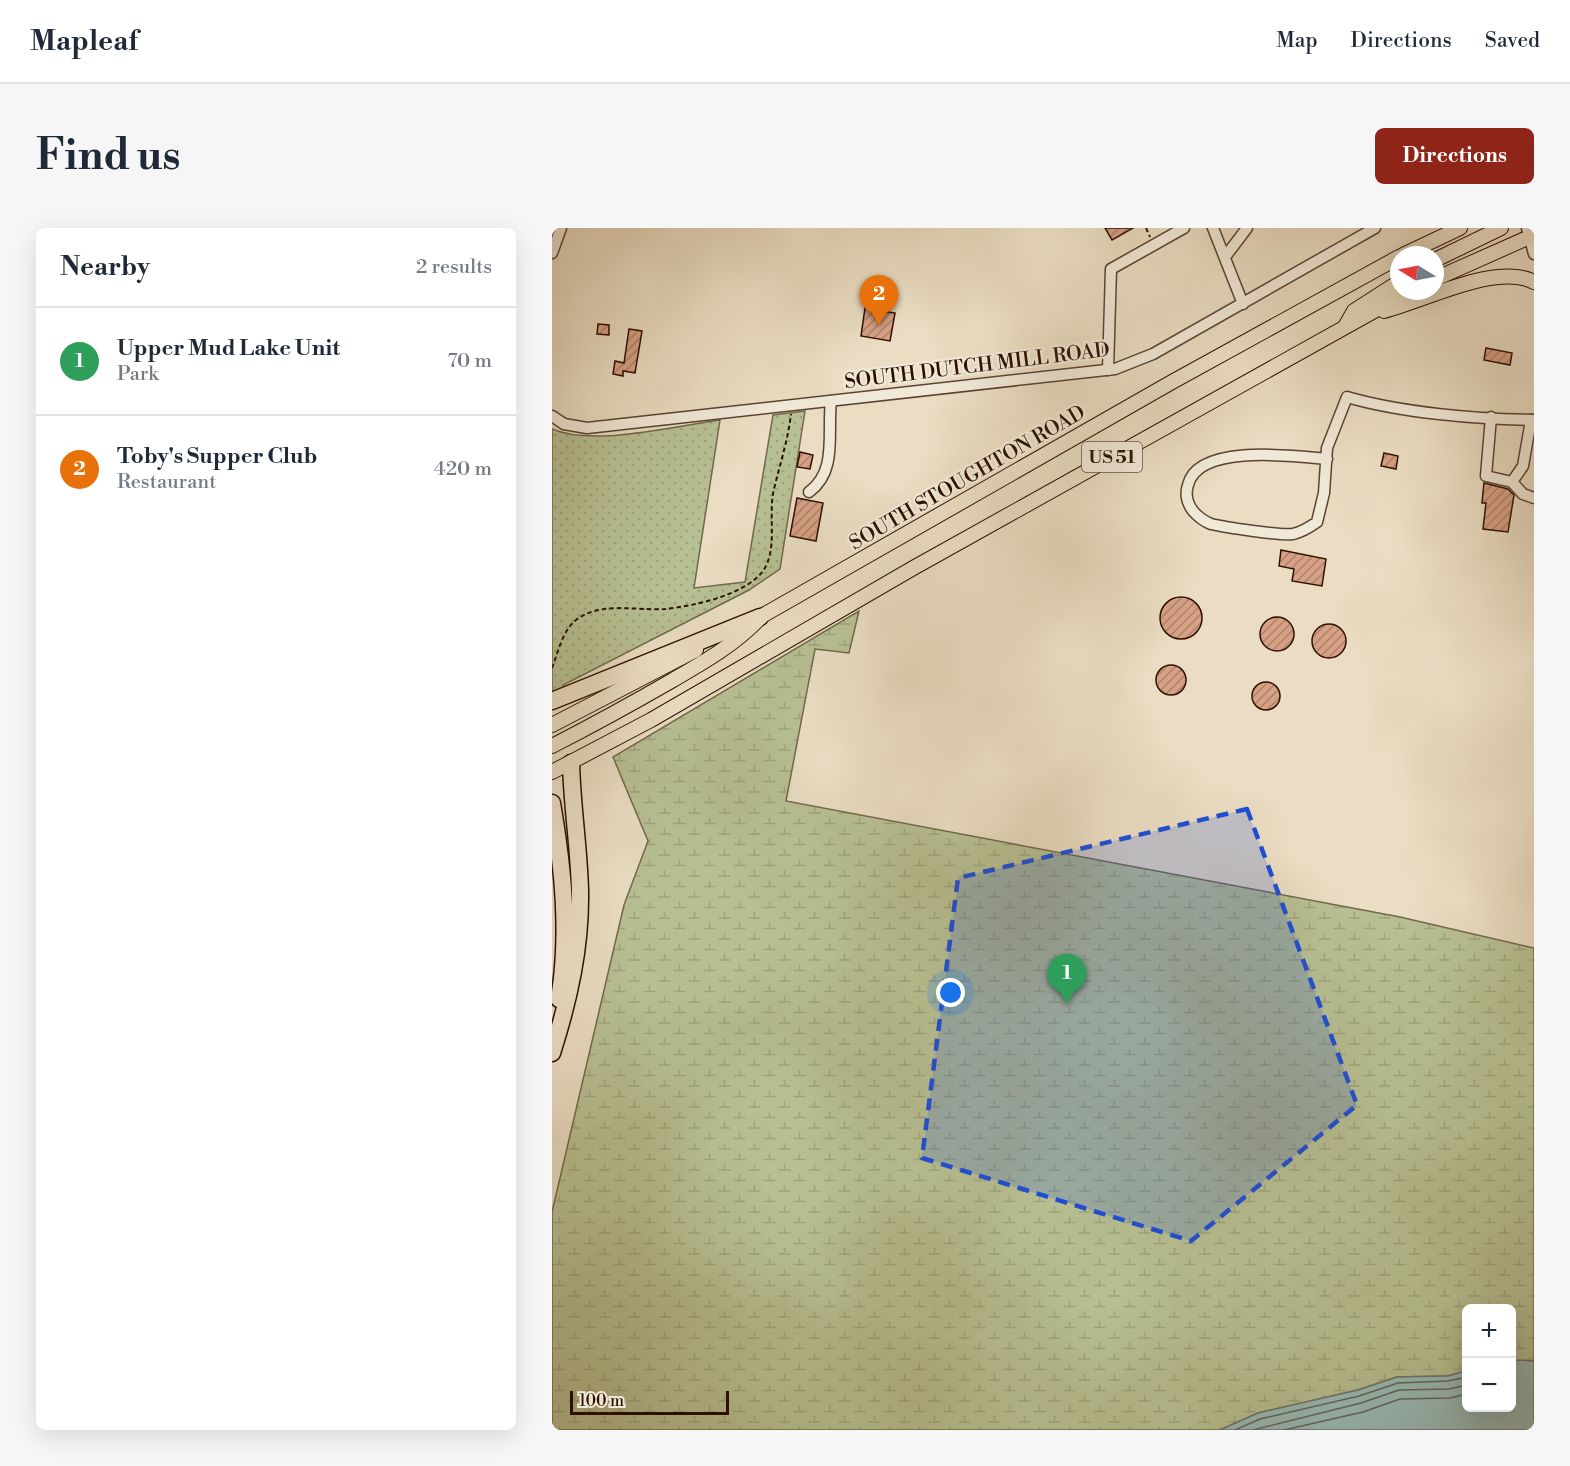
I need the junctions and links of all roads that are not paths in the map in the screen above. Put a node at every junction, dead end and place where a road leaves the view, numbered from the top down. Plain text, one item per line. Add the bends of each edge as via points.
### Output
1 (561, 228) edge
2 (1184, 228) edge
3 (1213, 228) edge
4 (1247, 228) edge
5 (1375, 228) edge
6 (1460, 228) edge
7 (1501, 228) edge
8 (1531, 232) edge
9 (1422, 246) edge
10 (552, 253) edge
11 (1534, 254) edge
12 (1225, 256) junction
13 (1444, 256) edge
14 (1390, 262) edge
15 (1444, 275) edge
16 (1534, 282) edge
17 (1390, 288) edge
18 (1393, 300) edge
19 (1243, 304) junction
20 (1362, 317) junction
21 (1345, 327) junction
22 (1108, 370) junction
23 (831, 400) junction
24 (552, 416) edge
25 (1491, 417) junction
26 (1532, 420) edge
27 (1327, 459) junction
28 (1512, 482) junction
29 (809, 492) dead end
30 (1534, 498) edge
31 (760, 617) junction
32 (552, 701) edge
33 (552, 724) edge
34 (552, 746) edge
35 (571, 763) junction
36 (552, 772) edge
37 (552, 803) edge
38 (552, 1045) edge
39 (552, 1053) edge

1 - 10 street
2 - 22 street via 1111,269
3 - 12 street
4 - 12 street
5 - 19 street, SOUTH DUTCH MILL ROAD
6 - 9 main road, SOUTH STOUGHTON ROAD / US 51
7 - 13 main road
8 - 11 street
8 - 15 main road
12 - 19 street
14 - 31 main road, SOUTH STOUGHTON ROAD / US 51
16 - 20 main road via 1495,277
17 - 21 main road via 1354,311
18 - 20 main road, US 51
19 - 22 street, SOUTH DUTCH MILL ROAD via 1153,354
20 - 21 main road, US 51
21 - 35 main road, US 51
22 - 23 street, SOUTH DUTCH MILL ROAD
23 - 24 street, SOUTH DUTCH MILL ROAD via 588,428 564,424
23 - 29 street via 827,472
25 - 26 street
25 - 27 street via 1380,407 1347,397
25 - 28 street via 1486,476
26 - 28 street via 1523,466
27 - 27 street via 1317,522 1292,534 1211,523 1193,511 1187,500 1189,479 1206,464 1254,455
28 - 30 street via 1523,494
31 - 32 highway
31 - 33 main road, SOUTH STOUGHTON ROAD / US 51
31 - 34 main road via 744,634 710,658
35 - 36 main road, US 51
35 - 39 highway via 579,926 569,1000
37 - 38 highway via 565,915 561,992

